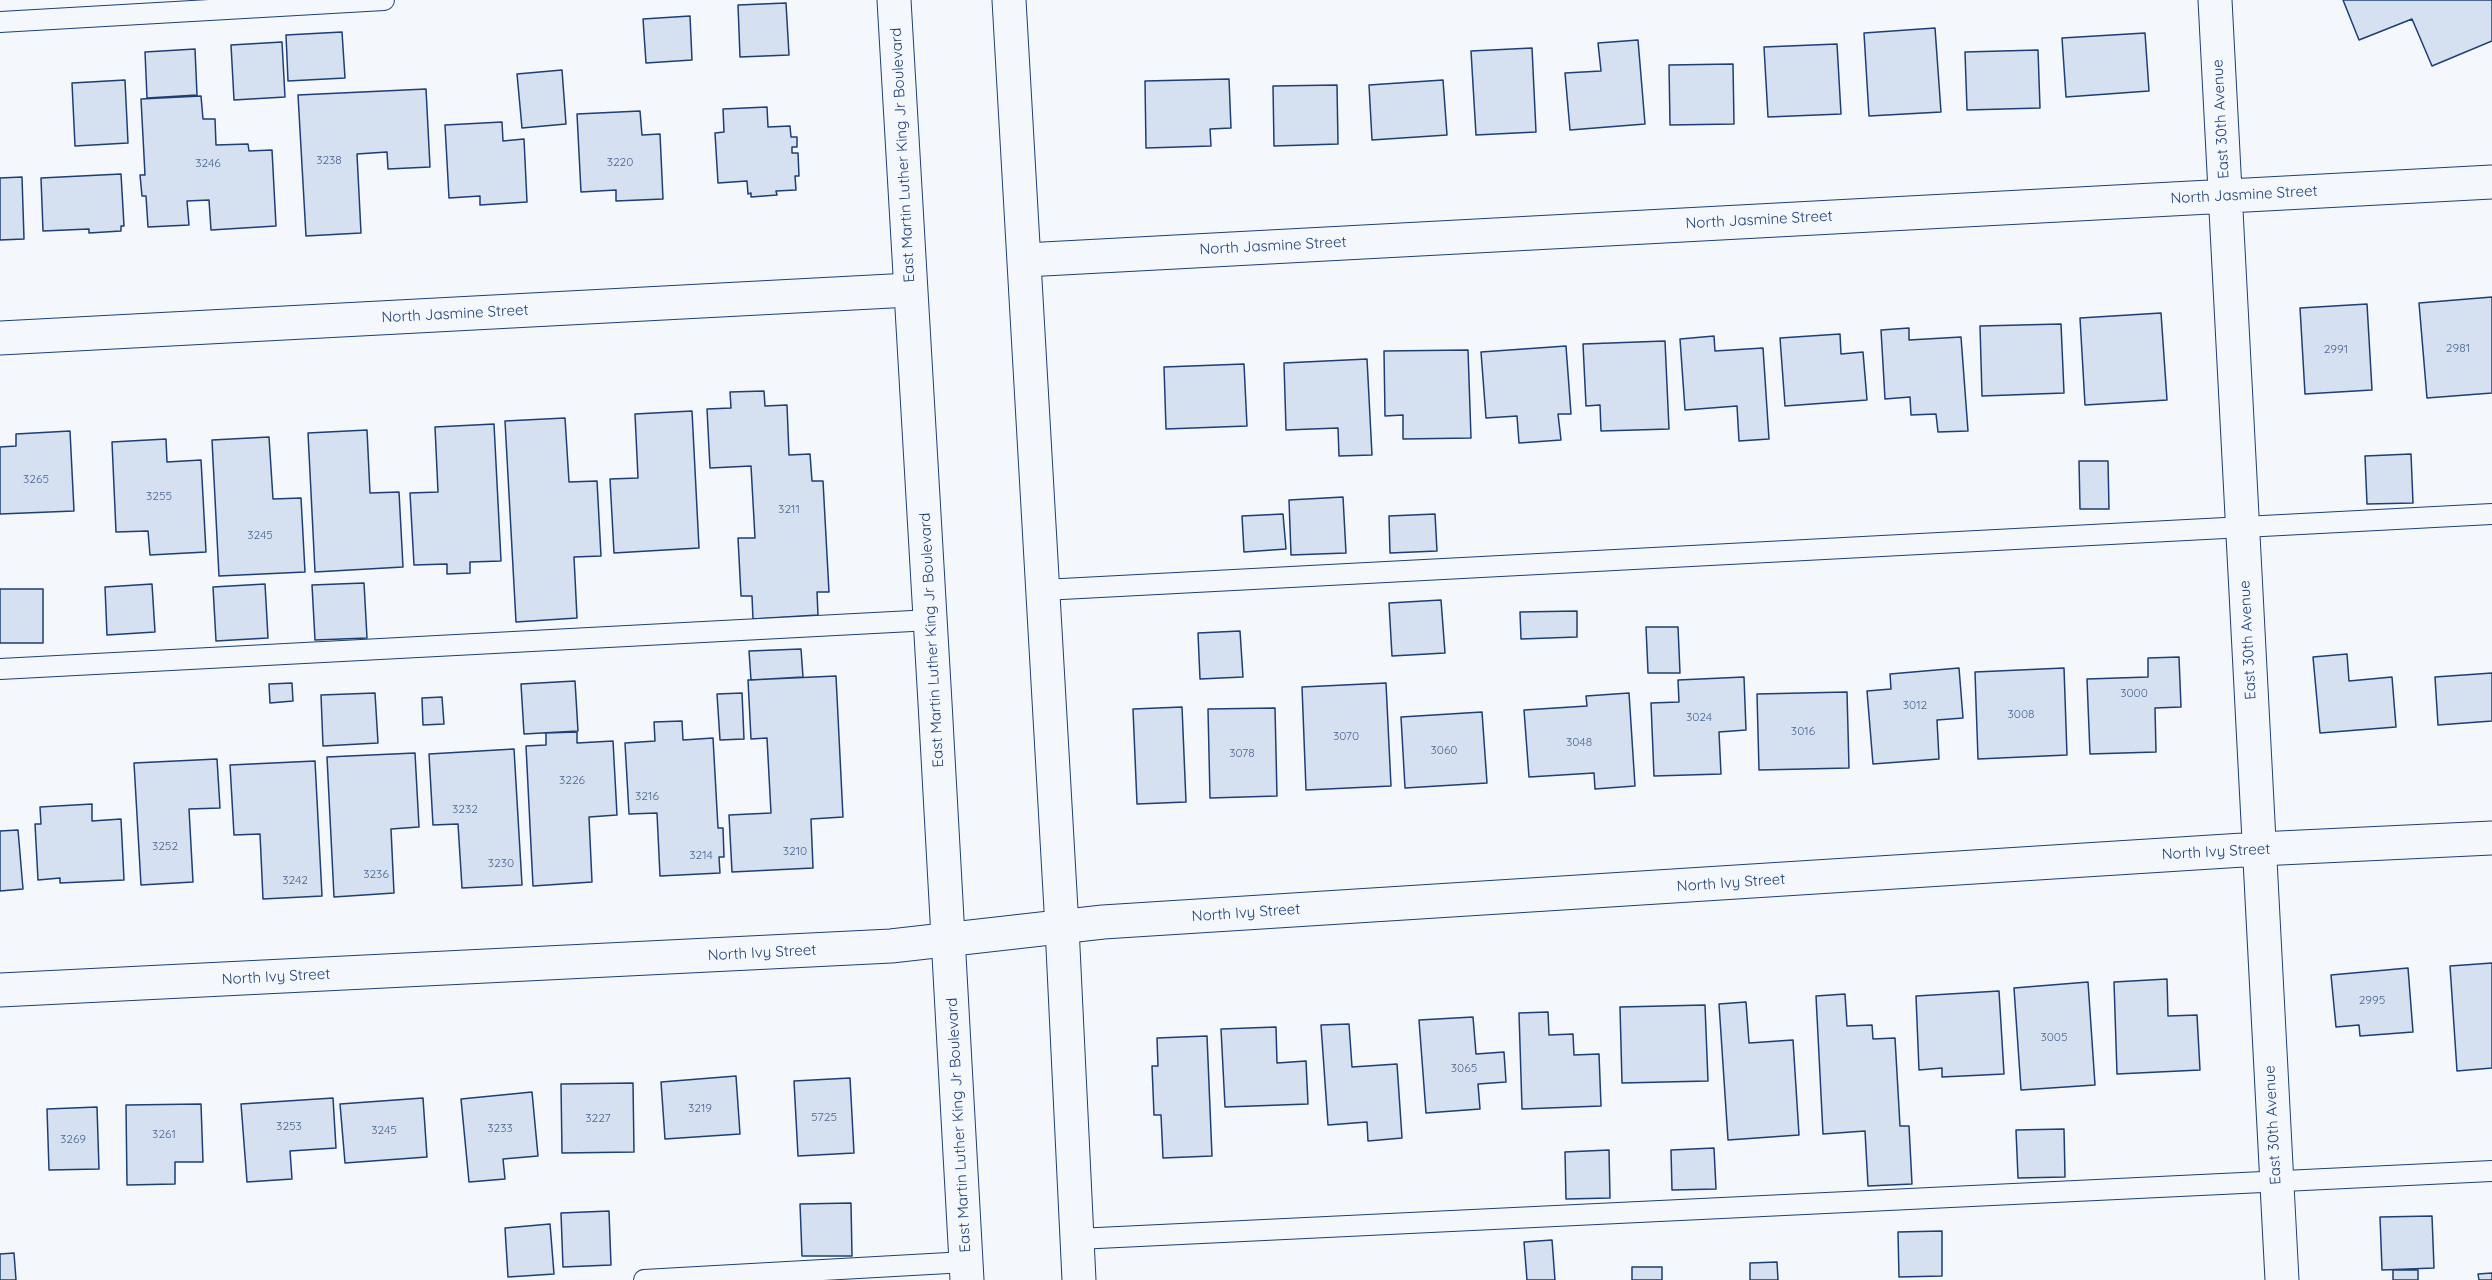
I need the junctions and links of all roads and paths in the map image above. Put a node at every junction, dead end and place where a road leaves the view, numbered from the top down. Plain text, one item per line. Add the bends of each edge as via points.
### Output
1 (384, 0) edge
2 (894, 0) edge
3 (1010, 0) edge
4 (2215, 0) edge
5 (0, 22) edge
6 (2492, 182) edge
7 (2225, 196) junction
8 (1025, 260) junction
9 (910, 290) junction
10 (0, 338) edge
11 (2492, 514) edge
12 (2243, 527) junction
13 (1043, 590) junction
14 (931, 620) junction
15 (0, 669) edge
16 (2492, 838) edge
17 (2259, 849) junction
18 (1062, 927) junction
19 (949, 940) junction
20 (0, 990) edge
21 (2492, 1171) edge
22 (2276, 1182) junction
23 (1077, 1239) junction
24 (967, 1271) edge
25 (644, 1280) edge
26 (1079, 1280) edge
27 (2282, 1280) edge

1 - 5 lane
2 - 9 street, East Martin Luther King Jr Boulevard
3 - 8 street
4 - 7 street, East 30th Avenue
6 - 7 street, North Jasmine Street
7 - 8 street, North Jasmine Street
7 - 12 street, East 30th Avenue
8 - 13 street
9 - 10 street, North Jasmine Street
9 - 14 street, East Martin Luther King Jr Boulevard
11 - 12 lane
12 - 13 lane
12 - 17 street, East 30th Avenue
13 - 18 street
14 - 15 lane
14 - 19 street, East Martin Luther King Jr Boulevard
16 - 17 street, North Ivy Street
17 - 18 street, North Ivy Street
17 - 22 street, East 30th Avenue
18 - 19 street, North Ivy Street
18 - 23 street
19 - 20 street, North Ivy Street
19 - 24 street, East Martin Luther King Jr Boulevard
21 - 22 lane
22 - 23 lane
22 - 27 street, East 30th Avenue
23 - 26 street
24 - 25 lane

